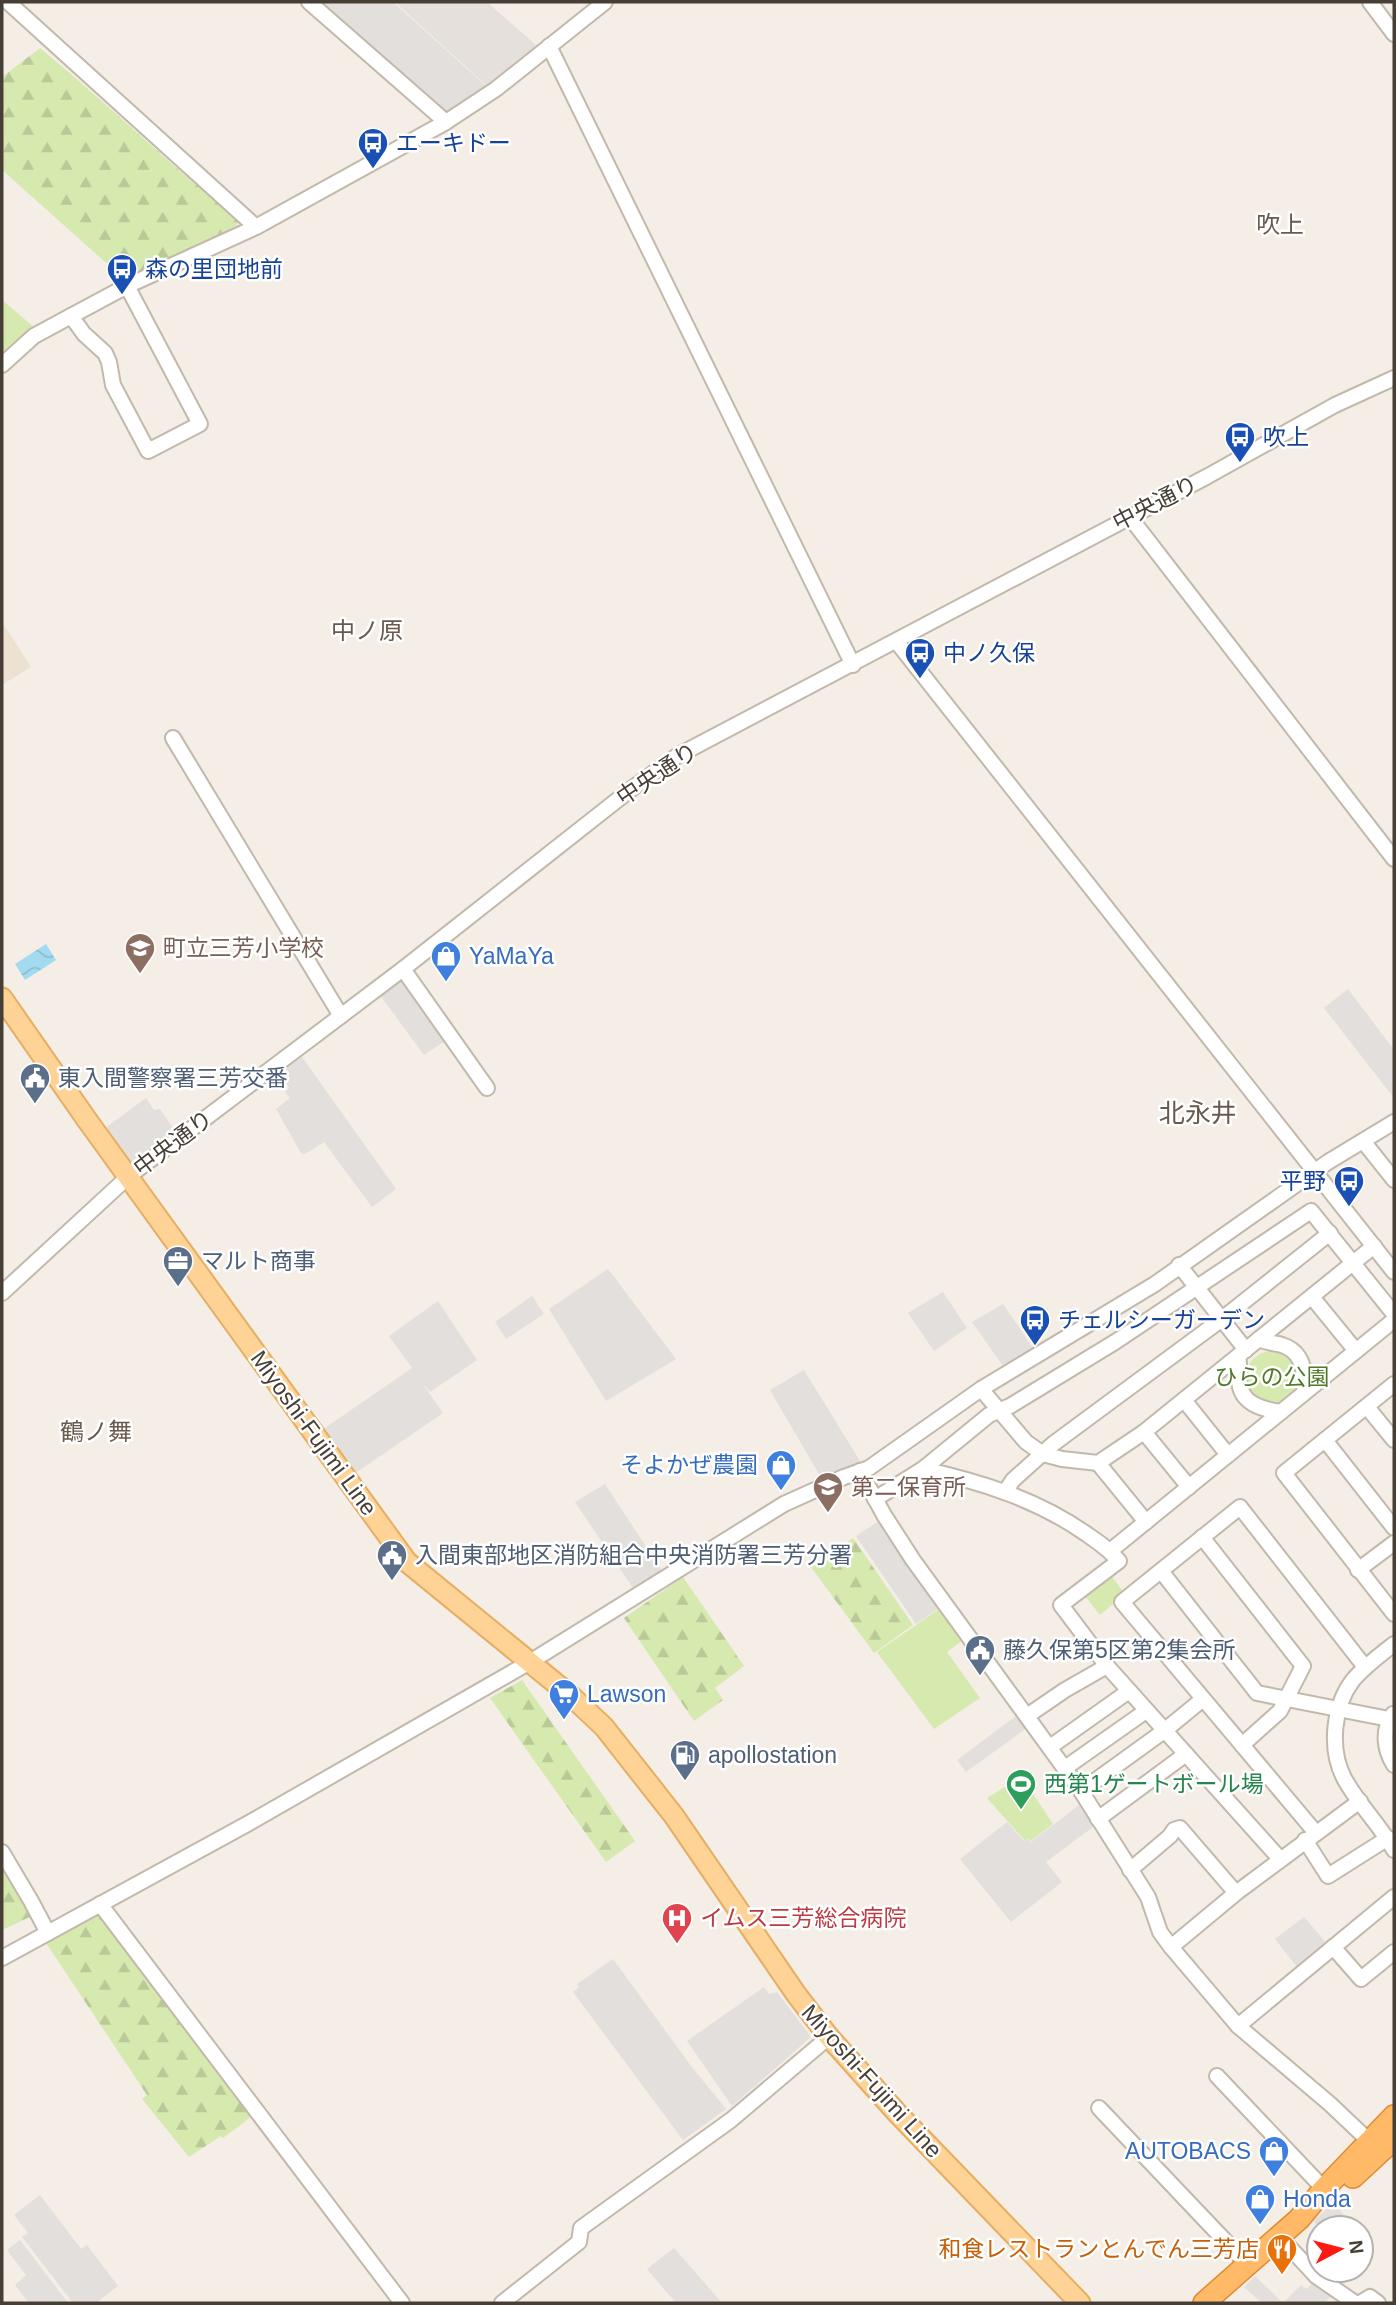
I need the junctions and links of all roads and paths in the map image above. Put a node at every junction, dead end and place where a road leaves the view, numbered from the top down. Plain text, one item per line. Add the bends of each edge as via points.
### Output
1 (8, 2) edge
2 (309, 2) edge
3 (605, 2) edge
4 (1370, 2) edge
5 (1394, 34) edge
6 (549, 46) junction
7 (446, 122) junction
8 (257, 227) junction
9 (127, 286) junction
10 (71, 316) junction
11 (2, 365) edge
12 (1394, 378) edge
13 (1129, 516) junction
14 (896, 641) junction
15 (853, 665) junction
16 (173, 738) dead end
17 (1394, 859) edge
18 (403, 969) junction
19 (2, 998) edge
20 (341, 1016) junction
21 (487, 1088) dead end
22 (1394, 1122) edge
23 (1363, 1141) junction
24 (1315, 1171) junction
25 (130, 1176) junction
26 (1394, 1180) edge
27 (1330, 1233) junction
28 (1374, 1247) junction
29 (1353, 1264) junction
30 (1179, 1265) junction
31 (1394, 1272) edge
32 (1197, 1288) junction
33 (2, 1293) edge
34 (1311, 1297) junction
35 (1394, 1314) edge
36 (1222, 1319) junction
37 (1394, 1320) edge
38 (1259, 1339) junction
39 (1356, 1351) junction
40 (1242, 1353) junction
41 (1394, 1384) edge
42 (981, 1389) junction
43 (1304, 1394) junction
44 (1184, 1400) junction
45 (1367, 1407) junction
46 (998, 1411) junction
47 (1281, 1412) junction
48 (1144, 1432) junction
49 (1325, 1440) junction
50 (1394, 1440) edge
51 (1043, 1454) junction
52 (1228, 1455) junction
53 (1098, 1463) junction
54 (923, 1469) junction
55 (860, 1471) junction
56 (1189, 1487) junction
57 (1005, 1492) junction
58 (874, 1499) junction
59 (1146, 1522) junction
60 (1394, 1528) edge
61 (1202, 1537) junction
62 (1394, 1543) edge
63 (1110, 1550) junction
64 (1358, 1570) junction
65 (1161, 1571) junction
66 (1394, 1614) edge
67 (1394, 1644) edge
68 (530, 1662) junction
69 (1107, 1666) junction
70 (1365, 1667) junction
71 (1129, 1691) junction
72 (1203, 1699) junction
73 (1287, 1699) junction
74 (1146, 1711) junction
75 (1339, 1711) junction
76 (1027, 1716) junction
77 (1392, 1716) edge
78 (1164, 1731) junction
79 (1242, 1745) junction
80 (1051, 1747) junction
81 (1186, 1755) junction
82 (1394, 1765) edge
83 (1065, 1768) junction
84 (1081, 1791) junction
85 (1360, 1801) junction
86 (1098, 1819) junction
87 (1310, 1837) junction
88 (1391, 1844) edge
89 (2, 1852) edge
90 (1280, 1859) junction
91 (1130, 1870) junction
92 (1236, 1893) junction
93 (1394, 1897) edge
94 (100, 1904) junction
95 (48, 1933) junction
96 (1171, 1947) junction
97 (1333, 1947) junction
98 (1394, 1952) edge
99 (2, 1958) edge
100 (1238, 2026) junction
101 (828, 2037) junction
102 (1217, 2076) dead end
103 (1099, 2108) dead end
104 (1394, 2116) edge
105 (1369, 2141) junction
106 (1394, 2141) edge
107 (1324, 2189) junction
108 (1299, 2219) junction
109 (1280, 2237) junction
110 (1248, 2265) junction
111 (402, 2303) edge
112 (502, 2303) edge
113 (1080, 2303) edge
114 (1205, 2303) edge
115 (1357, 2303) edge
116 (1378, 2303) edge

1 - 8 street
2 - 7 street
3 - 6 street
4 - 5 street
6 - 7 street
6 - 15 street
7 - 8 street
8 - 9 street
9 - 10 street
9 - 10 street via 200,424 148,451 113,385 105,353
10 - 11 street via 34,337
12 - 13 street, 中央通り
13 - 14 street, 中央通り
13 - 17 street
14 - 15 street, 中央通り
14 - 24 street
15 - 18 street, 中央通り via 677,756
16 - 20 street
18 - 20 street, 中央通り
18 - 21 street
19 - 25 main road, Miyoshi-Fujimi Line
20 - 25 street, 中央通り
22 - 23 street
23 - 24 street
23 - 26 street
24 - 28 street
24 - 30 street
25 - 33 street, 中央通り
25 - 68 main road, Miyoshi-Fujimi Line via 407,1562
27 - 29 street
27 - 32 street via 1311,1211
27 - 36 street
28 - 29 street
28 - 31 street
29 - 34 street
29 - 35 street
30 - 32 street
30 - 42 street
32 - 36 street
32 - 46 street
34 - 38 street
34 - 39 street
36 - 40 street
36 - 51 street
37 - 39 street
38 - 40 street
38 - 43 street via 1284,1346 1298,1357 1304,1368
39 - 43 street
40 - 44 street
40 - 47 street via 1244,1396 1258,1407
41 - 45 street
42 - 46 street
42 - 55 street
43 - 47 street
44 - 48 street
44 - 52 street
45 - 49 street
45 - 50 street
46 - 51 street
46 - 54 street
47 - 52 street
48 - 53 street
48 - 56 street
49 - 60 street
49 - 64 street via 1284,1473
51 - 53 street
51 - 57 street
52 - 56 street
53 - 59 street
54 - 57 street
54 - 58 street
55 - 58 street
55 - 68 street via 785,1504
56 - 59 street
57 - 63 street via 1050,1511
58 - 76 street
59 - 63 street
61 - 65 street
61 - 70 street via 1240,1507
61 - 73 street via 1303,1666
62 - 64 street
63 - 69 street via 1119,1561 1061,1605
64 - 66 street
65 - 72 street via 1122,1602
65 - 73 street via 1257,1693
67 - 70 street
68 - 94 street
68 - 101 main road, Miyoshi-Fujimi Line via 604,1727 633,1761
69 - 71 street
69 - 76 street
70 - 75 street via 1352,1682
71 - 74 street
71 - 80 street
72 - 78 street
72 - 79 street
73 - 75 street
73 - 79 street via 1273,1719
74 - 78 street
74 - 83 street
75 - 77 street
75 - 85 street via 1337,1756 1344,1778
76 - 80 street
77 - 82 street via 1386,1743
78 - 81 street
78 - 84 street
79 - 87 street
80 - 83 street
81 - 86 street
81 - 90 street
83 - 84 street
84 - 86 street
85 - 87 street
85 - 88 street
86 - 91 street
87 - 88 street via 1328,1876
87 - 90 street
89 - 95 street
90 - 92 street
91 - 92 street via 1180,1828
91 - 96 street
92 - 96 street
93 - 97 street
94 - 95 street
94 - 111 street
95 - 99 street
96 - 100 street
97 - 98 street via 1361,1979
97 - 100 street
100 - 105 street
101 - 112 street via 731,2120 581,2228 579,2242
101 - 113 main road, Miyoshi-Fujimi Line
102 - 107 street
103 - 110 street
104 - 105 highway
105 - 106 street
105 - 107 highway
106 - 108 highway
107 - 108 highway
108 - 109 highway
109 - 110 highway
109 - 115 street via 1316,2276
110 - 114 highway
115 - 116 street via 1370,2297

